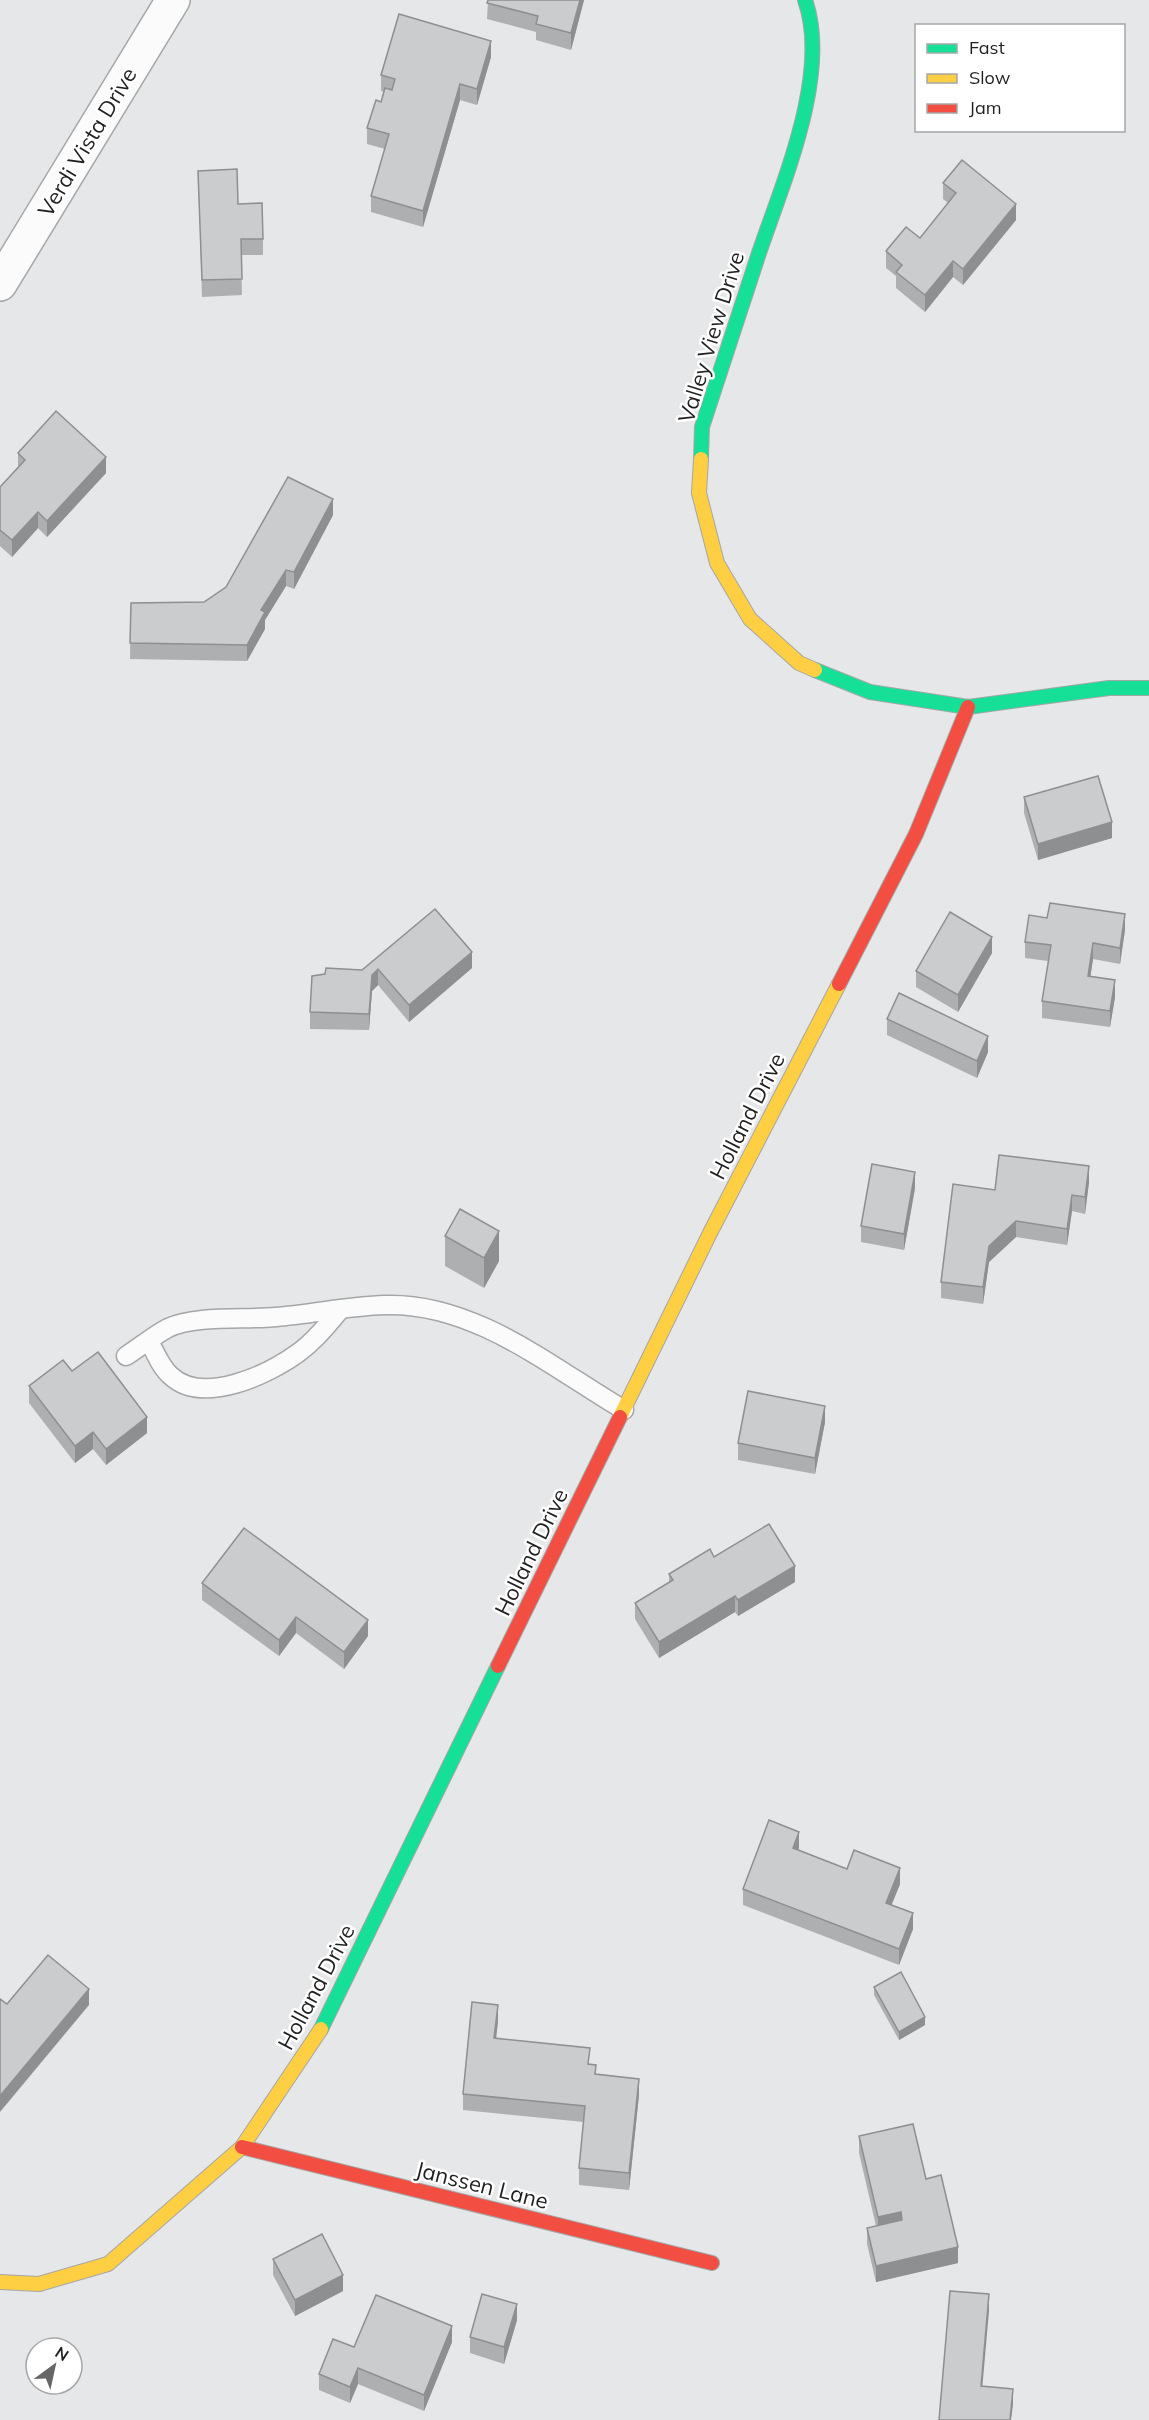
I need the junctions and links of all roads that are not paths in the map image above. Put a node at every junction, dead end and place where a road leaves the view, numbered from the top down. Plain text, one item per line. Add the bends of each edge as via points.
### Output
1 (173, 0) edge
2 (805, 0) edge
3 (0, 284) edge
4 (1149, 688) edge
5 (968, 707) junction
6 (340, 1310) junction
7 (149, 1341) junction
8 (126, 1356) dead end
9 (624, 1410) junction
10 (242, 2147) junction
11 (712, 2263) dead end
12 (2, 2286) edge

1 - 3 street, Verdi Vista Drive
2 - 5 street, Valley View Drive via 810,14 812,69 802,124 702,427 699,493 717,563 750,619 799,663 870,693
4 - 5 street, Valley View Drive via 1109,688
5 - 9 street, Holland Drive via 916,834 710,1233
6 - 7 lane via 188,1321
6 - 7 lane via 297,1354 246,1381 223,1388 203,1389 170,1376
6 - 9 lane via 386,1305 446,1313 515,1344
7 - 8 lane
9 - 10 street, Holland Drive via 319,2034
10 - 11 street, Janssen Lane
10 - 12 street, Holland Drive via 108,2264 39,2284

